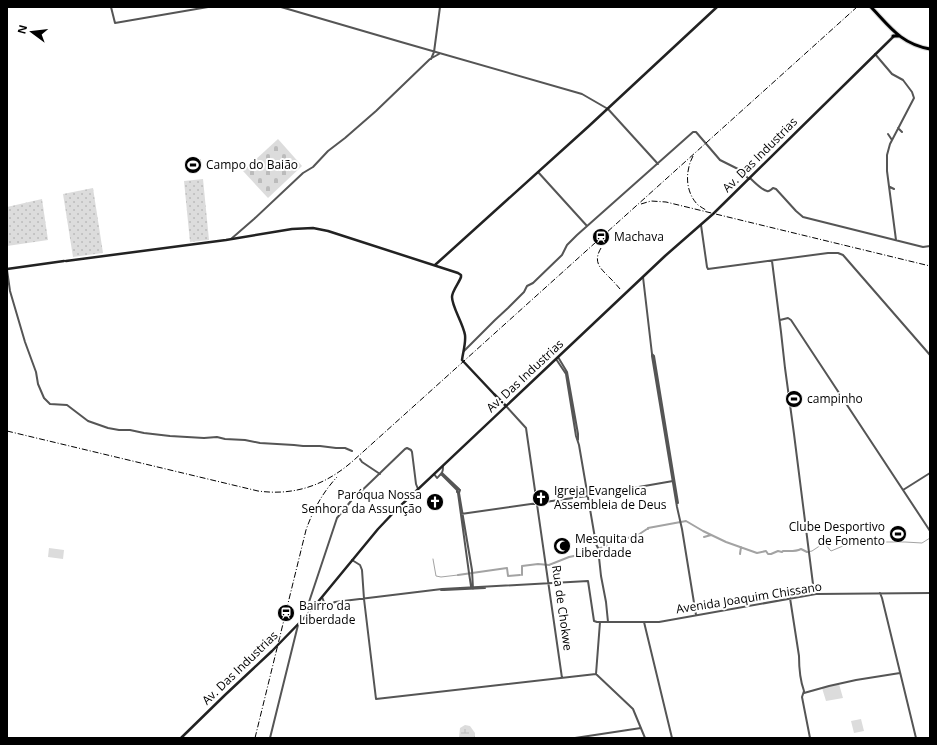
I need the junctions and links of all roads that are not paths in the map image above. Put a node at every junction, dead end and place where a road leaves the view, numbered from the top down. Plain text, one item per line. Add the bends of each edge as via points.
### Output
1 (111, 7) edge
2 (208, 7) edge
3 (281, 7) edge
4 (440, 7) edge
5 (717, 7) edge
6 (871, 7) edge
7 (893, 35) junction
8 (930, 49) edge
9 (434, 52) junction
10 (439, 53) junction
11 (875, 54) junction
12 (430, 60) junction
13 (608, 109) junction
14 (898, 128) junction
15 (902, 132) dead end
16 (888, 134) dead end
17 (892, 140) junction
18 (658, 164) junction
19 (538, 172) junction
20 (749, 178) junction
21 (889, 186) junction
22 (894, 190) dead end
23 (700, 224) junction
24 (587, 226) junction
25 (231, 239) junction
26 (896, 240) junction
27 (930, 246) edge
28 (772, 261) junction
29 (434, 265) junction
30 (7, 269) edge
31 (643, 277) junction
32 (640, 280) junction
33 (643, 284) junction
34 (780, 320) junction
35 (464, 352) junction
36 (930, 355) edge
37 (557, 358) junction
38 (506, 406) junction
39 (352, 451) dead end
40 (360, 459) dead end
41 (444, 466) junction
42 (930, 473) edge
43 (380, 474) junction
44 (434, 474) junction
45 (442, 474) junction
46 (673, 480) junction
47 (418, 489) junction
48 (903, 490) junction
49 (587, 496) junction
50 (537, 503) junction
51 (462, 514) junction
52 (930, 531) edge
53 (352, 560) junction
54 (549, 583) junction
55 (473, 588) junction
56 (880, 593) junction
57 (930, 593) edge
58 (815, 594) junction
59 (883, 594) junction
60 (322, 597) junction
61 (364, 598) junction
62 (790, 598) junction
63 (882, 598) junction
64 (310, 611) junction
65 (696, 615) junction
66 (600, 622) junction
67 (608, 622) junction
68 (644, 622) junction
69 (298, 624) junction
70 (900, 673) junction
71 (596, 674) junction
72 (562, 678) junction
73 (804, 693) junction
74 (641, 728) junction
75 (181, 738) edge
76 (270, 738) edge
77 (575, 738) edge
78 (645, 738) edge
79 (672, 738) edge
80 (810, 738) edge
81 (916, 738) edge

1 - 2 street via 115,23
3 - 9 street
4 - 9 street
5 - 13 main road
6 - 7 main road
7 - 8 main road
7 - 11 main road, Av. Das Industrias
9 - 10 street
9 - 12 street
10 - 12 street
10 - 13 street via 582,94
11 - 14 street via 892,74 903,80 914,96
11 - 20 main road, Av. Das Industrias
12 - 25 street
13 - 18 street
13 - 19 main road
14 - 15 street
14 - 17 street
16 - 17 street
17 - 21 street via 886,162
18 - 20 street via 695,132 720,160
18 - 24 street
19 - 24 street
19 - 29 main road
20 - 23 main road, Av. Das Industrias
20 - 26 street via 767,191 776,189 803,217
21 - 22 street
21 - 26 street
23 - 28 street via 708,269
23 - 31 main road, Av. Das Industrias
24 - 35 street via 562,255 527,286
25 - 29 main road via 313,228
25 - 30 main road
26 - 27 street via 922,247
28 - 34 street
28 - 36 street via 828,253 843,255
29 - 35 main road via 461,276 452,296 465,335
30 - 39 street via 10,291 38,384 44,398 50,404 67,405 88,421 115,429 170,436 217,437 345,448
31 - 32 main road, Av. Das Industrias
31 - 33 street
32 - 33 street
32 - 37 main road, Av. Das Industrias
33 - 46 street
34 - 48 street via 790,319
34 - 58 street
35 - 38 main road via 462,360
37 - 38 main road, Av. Das Industrias
37 - 49 street via 566,374
38 - 41 main road, Av. Das Industrias
38 - 50 street, Rua de Chokwe via 526,428
40 - 43 street
41 - 44 main road, Av. Das Industrias
41 - 45 street
42 - 48 street
43 - 47 street via 407,448 412,452
43 - 64 street via 336,518 307,608
44 - 45 street via 437,478
44 - 47 main road, Av. Das Industrias
45 - 51 street via 458,491
46 - 49 street
46 - 65 street
47 - 53 main road, Av. Das Industrias via 378,528
48 - 52 street
49 - 50 street
49 - 67 street via 598,549
50 - 51 street
50 - 54 street, Rua de Chokwe
51 - 55 street
53 - 60 main road, Av. Das Industrias
53 - 61 street via 360,565 362,570
54 - 55 street
54 - 66 street, Avenida Joaquim Chissano via 588,581 594,620
54 - 72 street, Rua de Chokwe
55 - 61 street
56 - 58 street, Avenida Joaquim Chissano
56 - 59 street, Avenida Joaquim Chissano
56 - 63 street
57 - 59 street, Avenida Joaquim Chissano
58 - 62 street, Avenida Joaquim Chissano
59 - 63 street
60 - 61 street via 327,609 335,602
60 - 64 main road, Av. Das Industrias
61 - 72 street via 376,699
62 - 65 street, Avenida Joaquim Chissano
62 - 73 street
63 - 70 street
64 - 69 main road, Av. Das Industrias
65 - 68 street, Avenida Joaquim Chissano via 659,622
66 - 67 street, Avenida Joaquim Chissano
66 - 71 street
67 - 68 street, Avenida Joaquim Chissano
68 - 79 street
69 - 75 main road, Av. Das Industrias
69 - 76 street
70 - 73 street via 856,680
70 - 81 street
71 - 72 street
71 - 74 street via 633,709
73 - 80 street via 802,697
74 - 77 street
74 - 78 street

